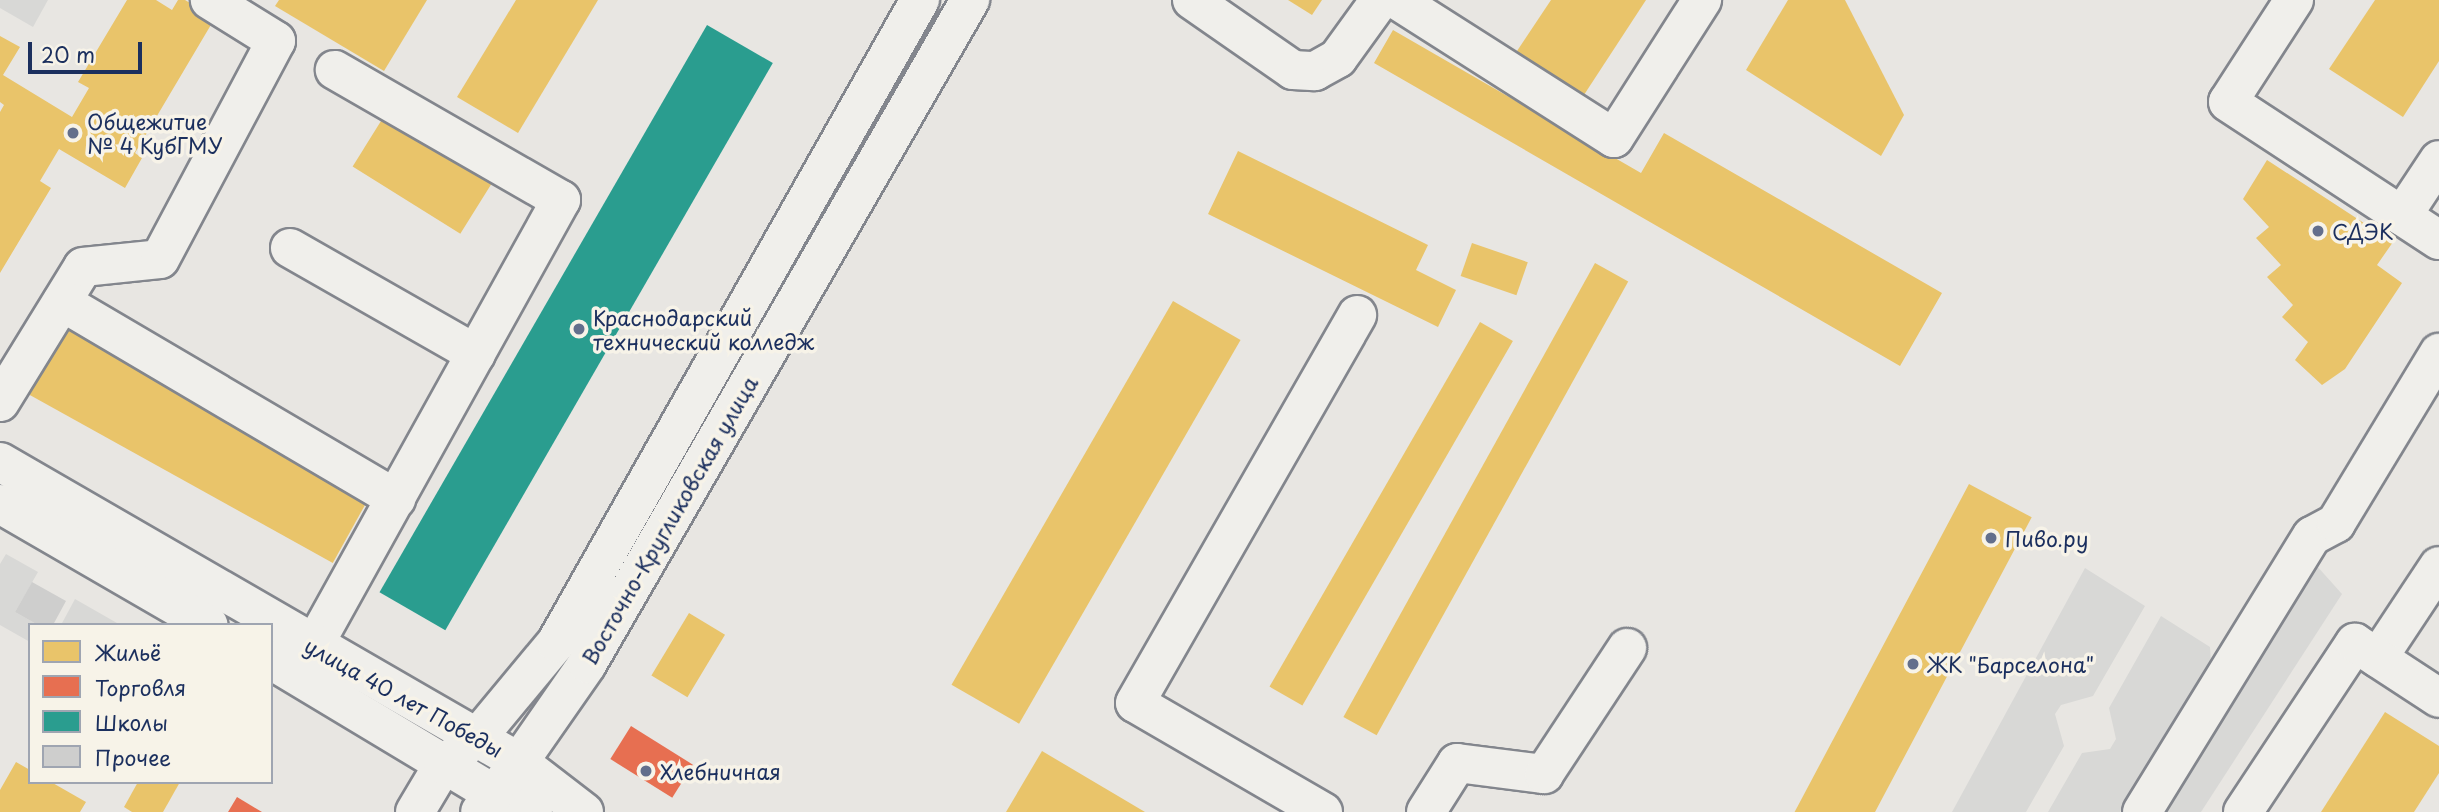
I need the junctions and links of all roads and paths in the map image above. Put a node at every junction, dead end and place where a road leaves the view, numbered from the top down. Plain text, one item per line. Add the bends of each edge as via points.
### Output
1 (210, 0) edge
2 (920, 0) edge
3 (970, 0) edge
4 (1192, 0) edge
5 (1702, 0) edge
6 (2294, 0) edge
7 (1402, 2) edge
8 (335, 70) dead end
9 (2439, 160) edge
10 (2402, 216) junction
11 (2439, 240) edge
12 (290, 247) dead end
13 (62, 302) junction
14 (1357, 314) dead end
15 (2439, 353) edge
16 (476, 354) junction
17 (0, 402) edge
18 (0, 462) edge
19 (396, 499) junction
20 (0, 504) edge
21 (2439, 566) edge
22 (206, 623) edge
23 (239, 623) edge
24 (273, 646) edge
25 (1627, 648) dead end
26 (2378, 658) junction
27 (294, 660) edge
28 (2439, 698) edge
29 (477, 738) junction
30 (519, 762) junction
31 (443, 765) junction
32 (487, 803) edge
33 (415, 812) edge
34 (533, 812) edge
35 (584, 812) edge
36 (1323, 812) edge
37 (1426, 812) edge
38 (2142, 812) edge
39 (2244, 812) edge

1 - 13 street via 276,41 160,259 83,267
2 - 29 street, Восточно-Кругликовская улица via 556,643
3 - 30 street, Восточно-Кругликовская улица via 587,663
4 - 7 street via 1293,70 1315,71 1338,58
5 - 7 street via 1614,138
6 - 10 street via 2228,102
8 - 16 street via 561,200
9 - 10 street
10 - 11 street
12 - 16 street
13 - 17 street
13 - 19 street
14 - 36 street via 1135,703
15 - 38 street via 2336,523 2312,536
16 - 19 street
18 - 23 street, улица 40 лет Победы
19 - 27 street
20 - 22 street
21 - 26 street
24 - 27 street, улица 40 лет Победы
25 - 37 street via 1544,774 1457,763
26 - 28 street
26 - 39 street via 2355,643
27 - 29 street, улица 40 лет Победы
27 - 31 street, улица 40 лет Победы
29 - 30 street, улица 40 лет Победы
29 - 31 street, Восточно-Кругликовская улица
30 - 32 street, Восточно-Кругликовская улица
30 - 35 street, улица 40 лет Победы
31 - 32 street, улица 40 лет Победы
31 - 33 street, Восточно-Кругликовская улица
32 - 34 street, улица 40 лет Победы

